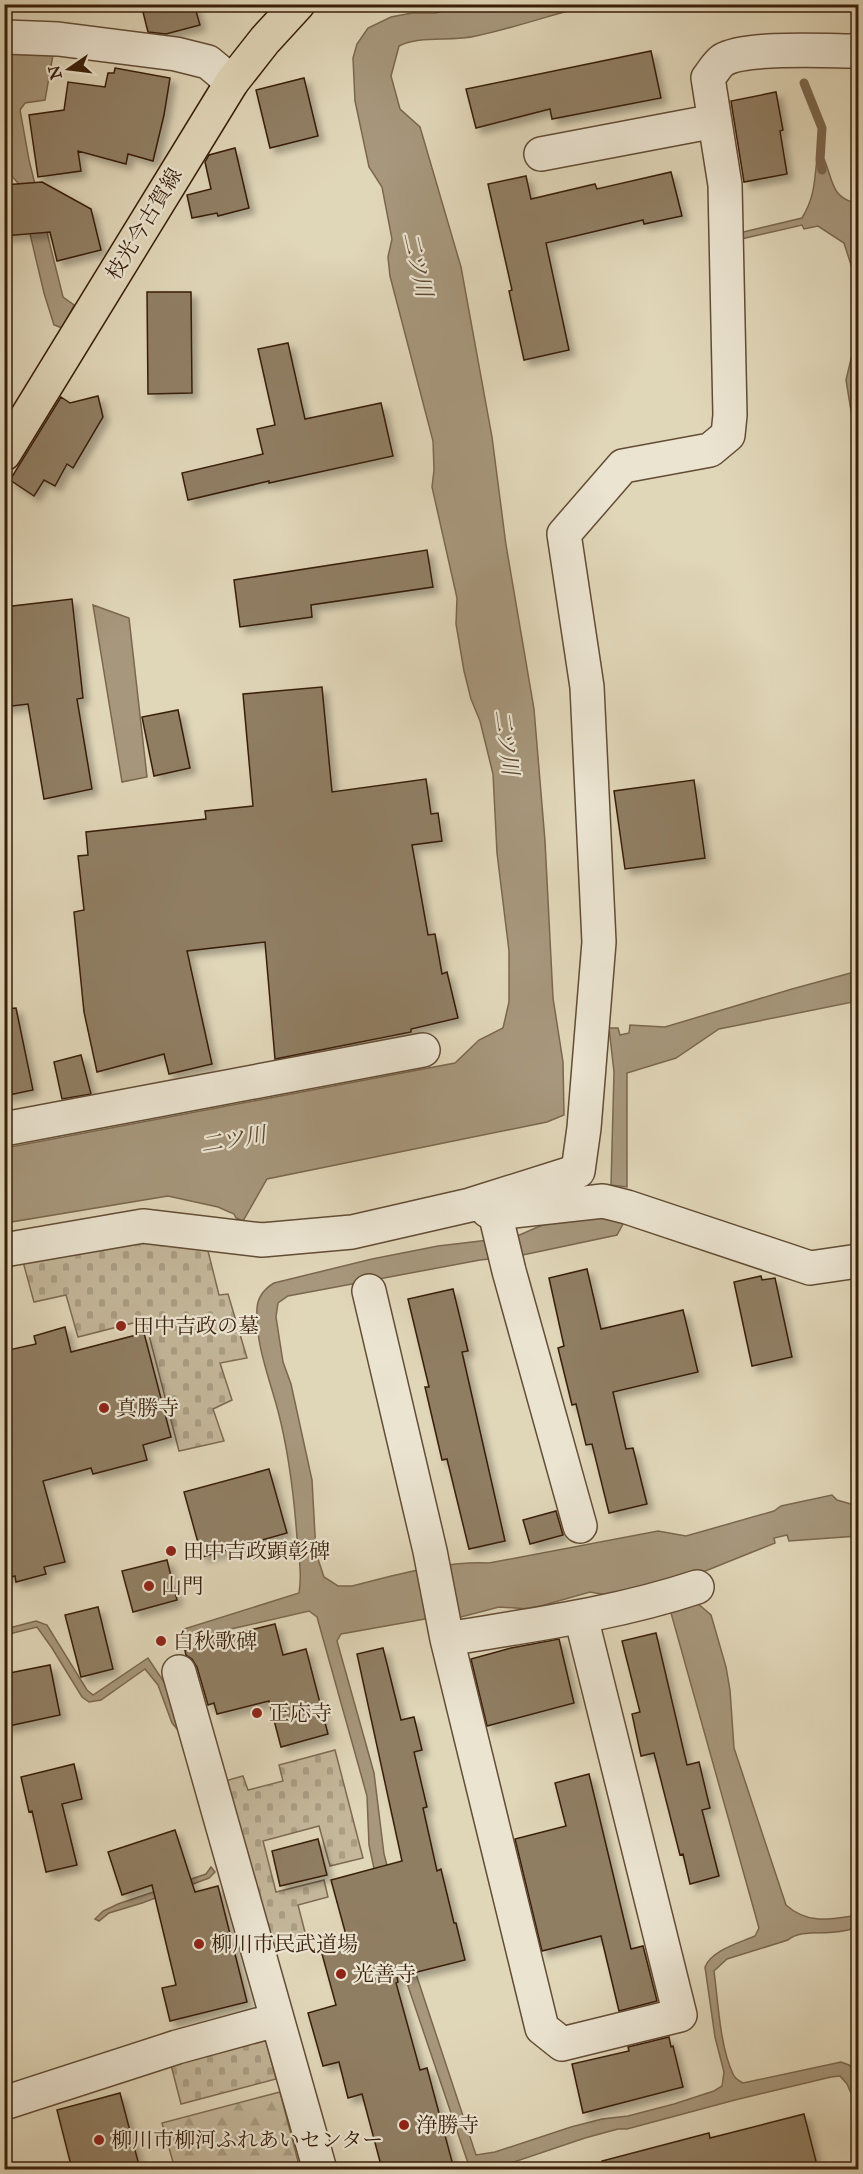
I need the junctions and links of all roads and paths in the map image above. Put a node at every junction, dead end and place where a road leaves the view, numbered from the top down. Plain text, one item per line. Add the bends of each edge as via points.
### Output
1 (298, 4) edge
2 (6, 38) edge
3 (858, 51) edge
4 (232, 82) junction
5 (715, 121) junction
6 (541, 154) dead end
7 (4, 454) edge
8 (423, 1050) dead end
9 (4, 1129) edge
10 (488, 1216) junction
11 (4, 1250) edge
12 (858, 1261) edge
13 (369, 1292) dead end
14 (580, 1526) dead end
15 (683, 1592) dead end
16 (580, 1617) junction
17 (445, 1630) junction
18 (179, 1672) dead end
19 (276, 2020) junction
20 (4, 2103) edge
21 (320, 2169) edge

1 - 4 main road, 枝光今古賀線
2 - 4 street via 58,39 176,54 208,63
3 - 5 street via 780,51 734,55 721,61 708,78
4 - 7 main road, 枝光今古賀線
5 - 6 street
5 - 10 street via 725,185 728,435 710,450 623,466 564,534 587,687 599,942 578,1171
8 - 9 street
10 - 11 street via 262,1240 143,1226
10 - 12 street via 615,1204 810,1268
10 - 14 street via 509,1271
13 - 17 street
15 - 16 street
16 - 17 street
16 - 17 street via 680,2015 562,2044 542,2028
18 - 19 street
19 - 20 street via 177,2047
19 - 21 street

